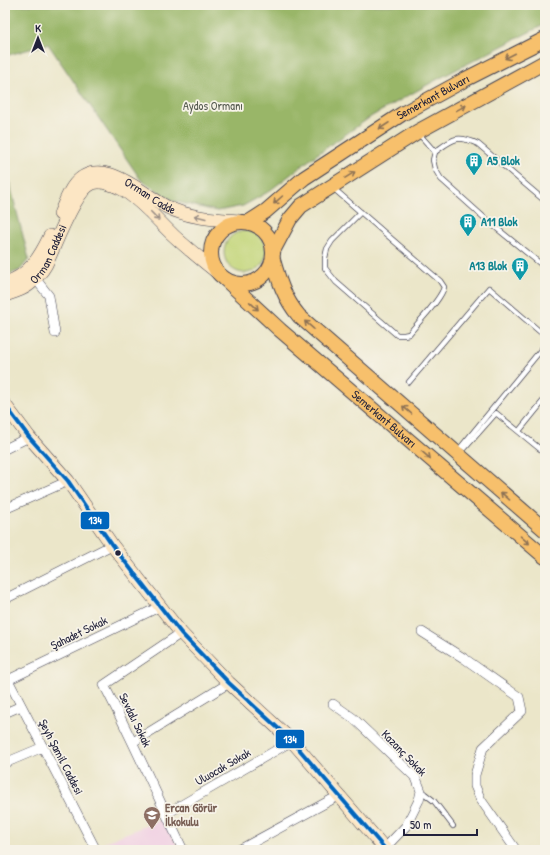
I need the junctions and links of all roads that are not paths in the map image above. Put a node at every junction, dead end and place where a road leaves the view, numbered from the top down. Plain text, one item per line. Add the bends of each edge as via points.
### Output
1 (545, 39) edge
2 (545, 62) edge
3 (417, 132) junction
4 (435, 152) junction
5 (331, 186) junction
6 (74, 195) junction
7 (545, 201) edge
8 (361, 212) junction
9 (244, 221) junction
10 (274, 254) junction
11 (542, 265) dead end
12 (222, 276) junction
13 (36, 278) junction
14 (5, 283) edge
15 (5, 295) edge
16 (56, 333) dead end
17 (545, 336) edge
18 (545, 345) edge
19 (409, 382) dead end
20 (545, 399) edge
21 (5, 405) edge
22 (519, 431) junction
23 (28, 438) junction
24 (545, 442) edge
25 (5, 449) edge
26 (457, 454) junction
27 (68, 481) junction
28 (5, 509) edge
29 (545, 530) edge
30 (112, 545) junction
31 (545, 557) edge
32 (5, 599) edge
33 (161, 606) junction
34 (422, 632) dead end
35 (181, 633) junction
36 (6, 677) edge
37 (229, 683) junction
38 (333, 704) dead end
39 (21, 706) junction
40 (5, 713) edge
41 (292, 741) junction
42 (133, 742) junction
43 (43, 747) junction
44 (5, 763) edge
45 (421, 791) junction
46 (340, 795) junction
47 (166, 814) junction
48 (453, 826) dead end
49 (384, 849) edge
50 (96, 850) edge
51 (183, 850) edge
52 (239, 850) edge
53 (516, 850) edge

1 -> 9 main road, Semerkant Bulvarı via 402,114 304,178 266,211
3 -> 2 main road, Semerkant Bulvarı
3 - 4 lane
5 -> 3 main road, Semerkant Bulvarı
4 - 7 lane via 456,138 478,144
4 - 11 lane via 433,160 441,180
5 - 8 lane
5 - 10 main road, Semerkant Bulvarı via 301,206 290,219
9 -> 6 street, Orman Cadde via 207,219 182,213 120,178 101,173 87,174 74,185
6 -> 12 street, Orman Cadde via 93,182 102,182 121,189 141,203 174,236
6 - 13 street, Orman Caddesi via 47,262
6 - 14 street, Orman Caddesi via 29,270
8 - 8 lane via 444,287 432,307 409,334 397,335 336,282 325,268 327,249 332,241
9 - 10 main road via 258,225 266,231
9 - 12 main road via 229,224 221,229 211,246 213,265
10 - 12 main road via 270,269 254,282 235,283
26 -> 10 main road, Semerkant Bulvarı via 299,316 282,290
12 -> 31 main road, Semerkant Bulvarı via 280,330
13 - 15 street, Orman Caddesi via 25,288
13 - 16 street via 49,296
17 - 19 lane via 489,288
18 - 26 lane
20 - 22 lane
21 - 23 street
22 - 24 lane via 540,449
22 - 26 lane via 496,412
23 - 25 street
23 - 27 street
29 -> 26 main road, Semerkant Bulvarı
27 - 28 street
27 - 30 street
30 - 32 street
30 - 33 street
33 - 35 street
33 - 36 street, Şahadet Sokak
34 - 53 street via 519,697 522,711 483,748 475,775 475,786 481,800
35 - 37 street
35 - 42 street, Sevdalı Sokak via 104,684
36 - 39 street, Şeyh Şamil Caddesi
37 - 41 street
37 - 42 street
38 - 45 street, Kazanç Sokak via 352,718 416,778
39 - 40 street
39 - 43 street, Şeyh Şamil Caddesi
41 - 46 street
41 - 47 street, Uluocak Sokak
42 - 47 street, Sevdalı Sokak
43 - 44 street
43 - 50 street, Şeyh Şamil Caddesi
45 - 48 lane via 434,801
45 - 49 street, Kazanç Sokak via 406,826
46 - 49 street
46 - 52 street
47 - 51 street, Sevdalı Sokak

